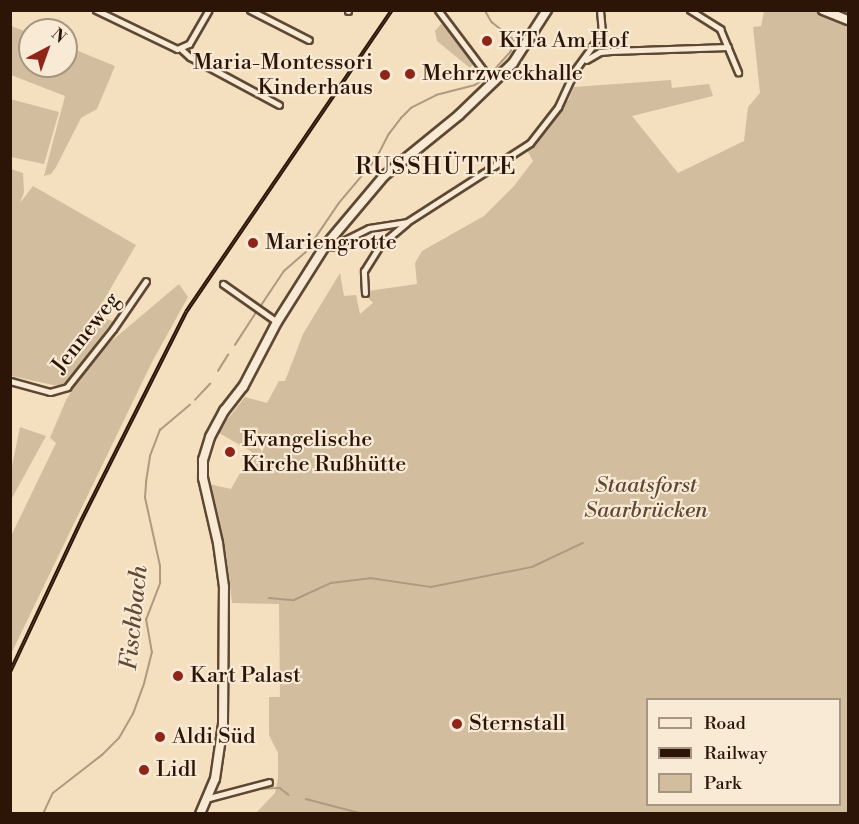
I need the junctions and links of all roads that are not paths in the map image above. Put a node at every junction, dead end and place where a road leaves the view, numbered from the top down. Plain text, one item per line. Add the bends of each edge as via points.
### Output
1 (96, 10) edge
2 (209, 10) edge
3 (250, 10) edge
4 (438, 10) edge
5 (547, 10) edge
6 (600, 10) edge
7 (690, 10) edge
8 (823, 10) edge
9 (849, 20) edge
10 (309, 40) dead end
11 (728, 47) junction
12 (181, 49) junction
13 (580, 64) junction
14 (738, 72) dead end
15 (491, 81) junction
16 (279, 105) dead end
17 (407, 222) junction
18 (325, 246) junction
19 (146, 281) dead end
20 (224, 284) dead end
21 (365, 293) dead end
22 (277, 322) junction
23 (10, 381) edge
24 (269, 782) dead end
25 (209, 798) junction
26 (200, 813) edge

1 - 12 street
2 - 12 street via 189,44
3 - 10 street
4 - 15 street
5 - 15 main road via 522,53
6 - 13 street via 602,33
7 - 11 street via 716,25
8 - 9 main road
11 - 13 street via 600,52
11 - 14 street
12 - 16 street
13 - 17 street via 565,95 530,143
15 - 18 main road via 459,114 384,176
17 - 18 street via 369,228 331,247
17 - 21 street via 380,245 371,259 364,275
18 - 22 main road
19 - 23 street, Jenneweg via 67,387 50,392
20 - 22 street
22 - 25 main road via 243,387 210,437 203,460 225,611 223,724
24 - 25 street
25 - 26 main road

